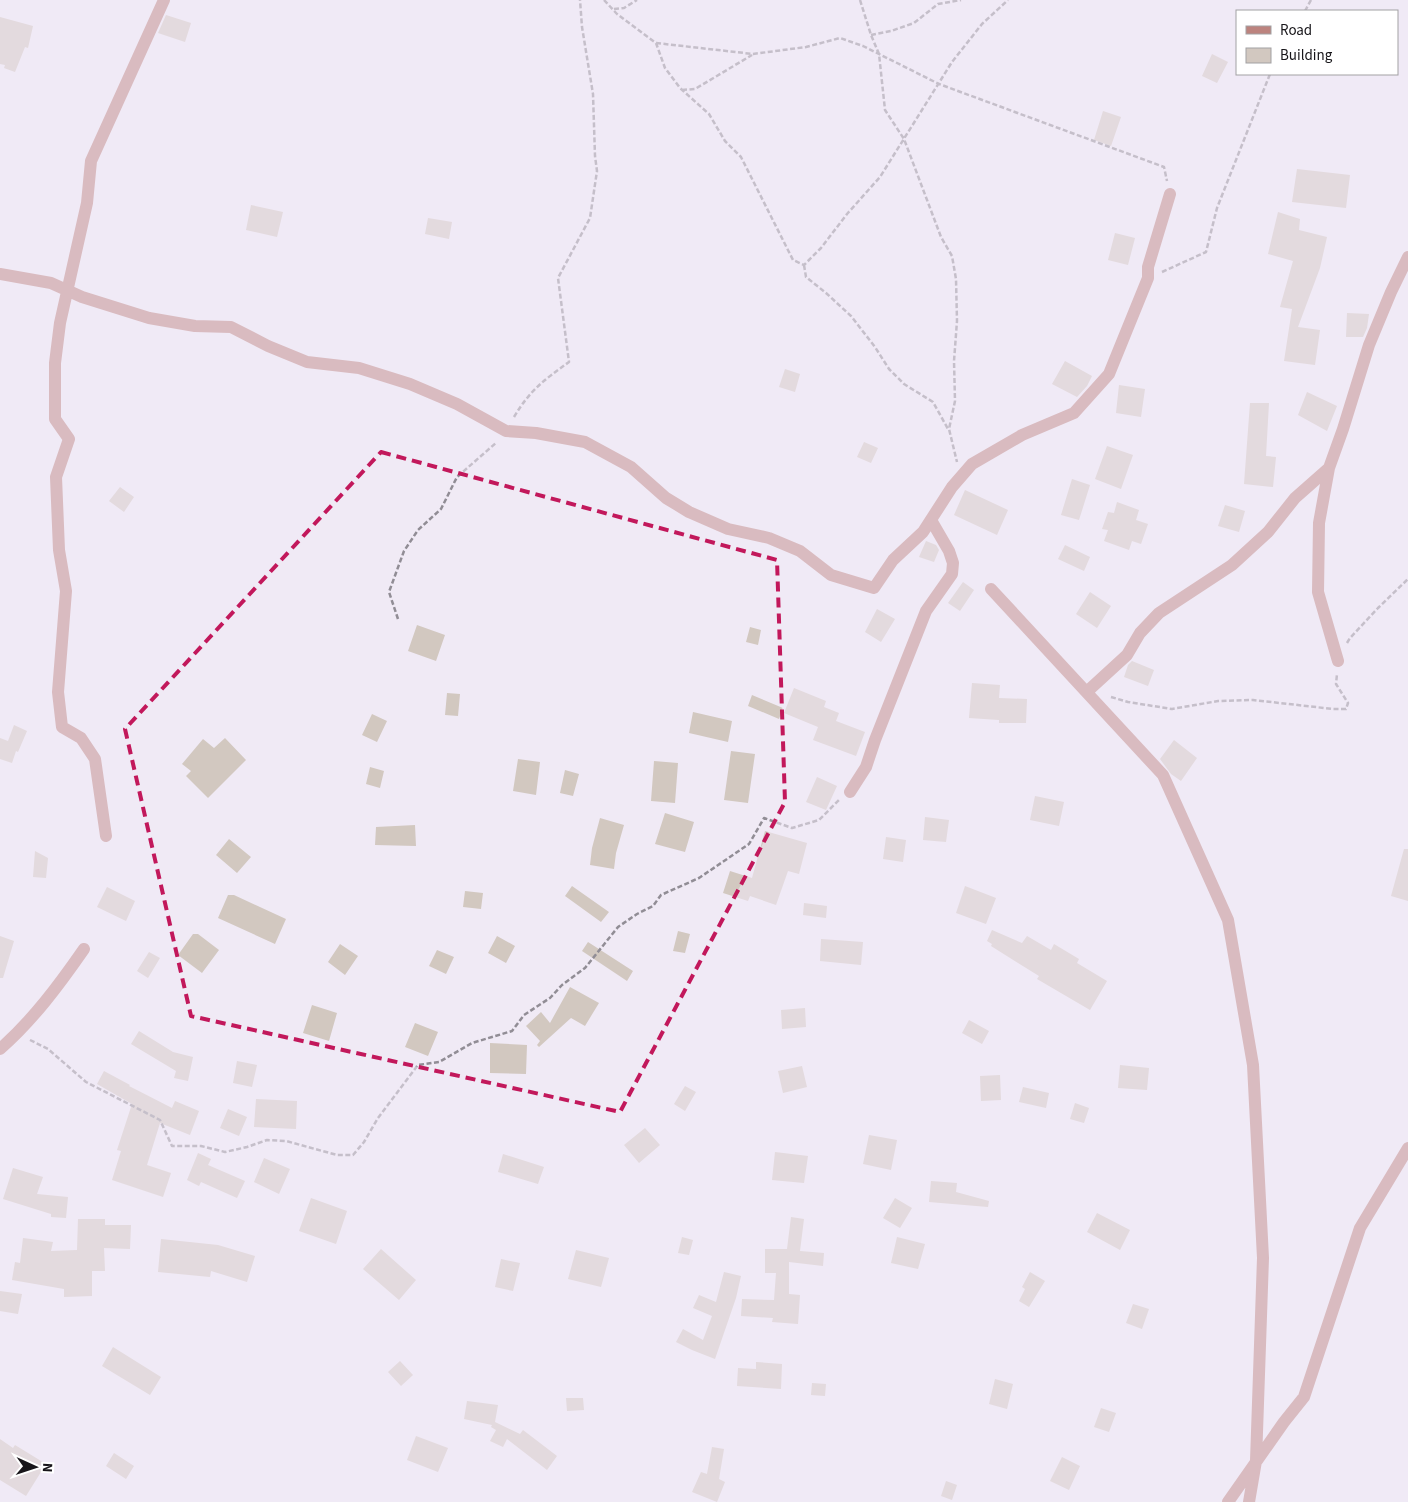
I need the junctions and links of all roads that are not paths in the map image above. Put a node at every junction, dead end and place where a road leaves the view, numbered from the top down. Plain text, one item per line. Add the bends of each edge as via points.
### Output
1 (164, 0) edge
2 (1170, 194) road end
3 (1408, 257) edge
4 (0, 274) edge
5 (67, 291) junction
6 (1328, 468) junction
7 (931, 520) junction
8 (991, 589) dead end
9 (1338, 661) road end
10 (1088, 689) junction
11 (850, 792) road end
12 (106, 836) dead end
13 (84, 949) dead end
14 (0, 1048) edge
15 (1408, 1148) edge
16 (1256, 1462) junction
17 (1228, 1502) edge
18 (1249, 1502) edge

1 - 5 street via 91,161 87,203
2 - 7 street via 1148,267 1148,278 1109,374 1074,412 1022,435 972,464 952,487
3 - 6 street via 1369,345 1344,429
4 - 5 street via 51,283
5 - 7 street via 149,318 231,328 307,362 359,368 410,384 457,404 506,431 586,442 631,467 666,498 688,512 728,529 769,538 800,551 831,575 874,588 893,560
5 - 12 street via 55,363 55,419 69,439 56,478 59,550 66,591 58,692 62,727 81,738 95,758
6 - 9 street via 1319,523 1318,592
6 - 10 street via 1232,565 1158,613 1126,655
7 - 11 street via 949,550 952,574 926,612 866,768
8 - 10 street
10 - 16 street via 1163,775 1228,920 1253,1065 1263,1248
13 - 14 street via 18,1033
15 - 16 street via 1360,1228 1304,1397
16 - 17 street
16 - 18 street

